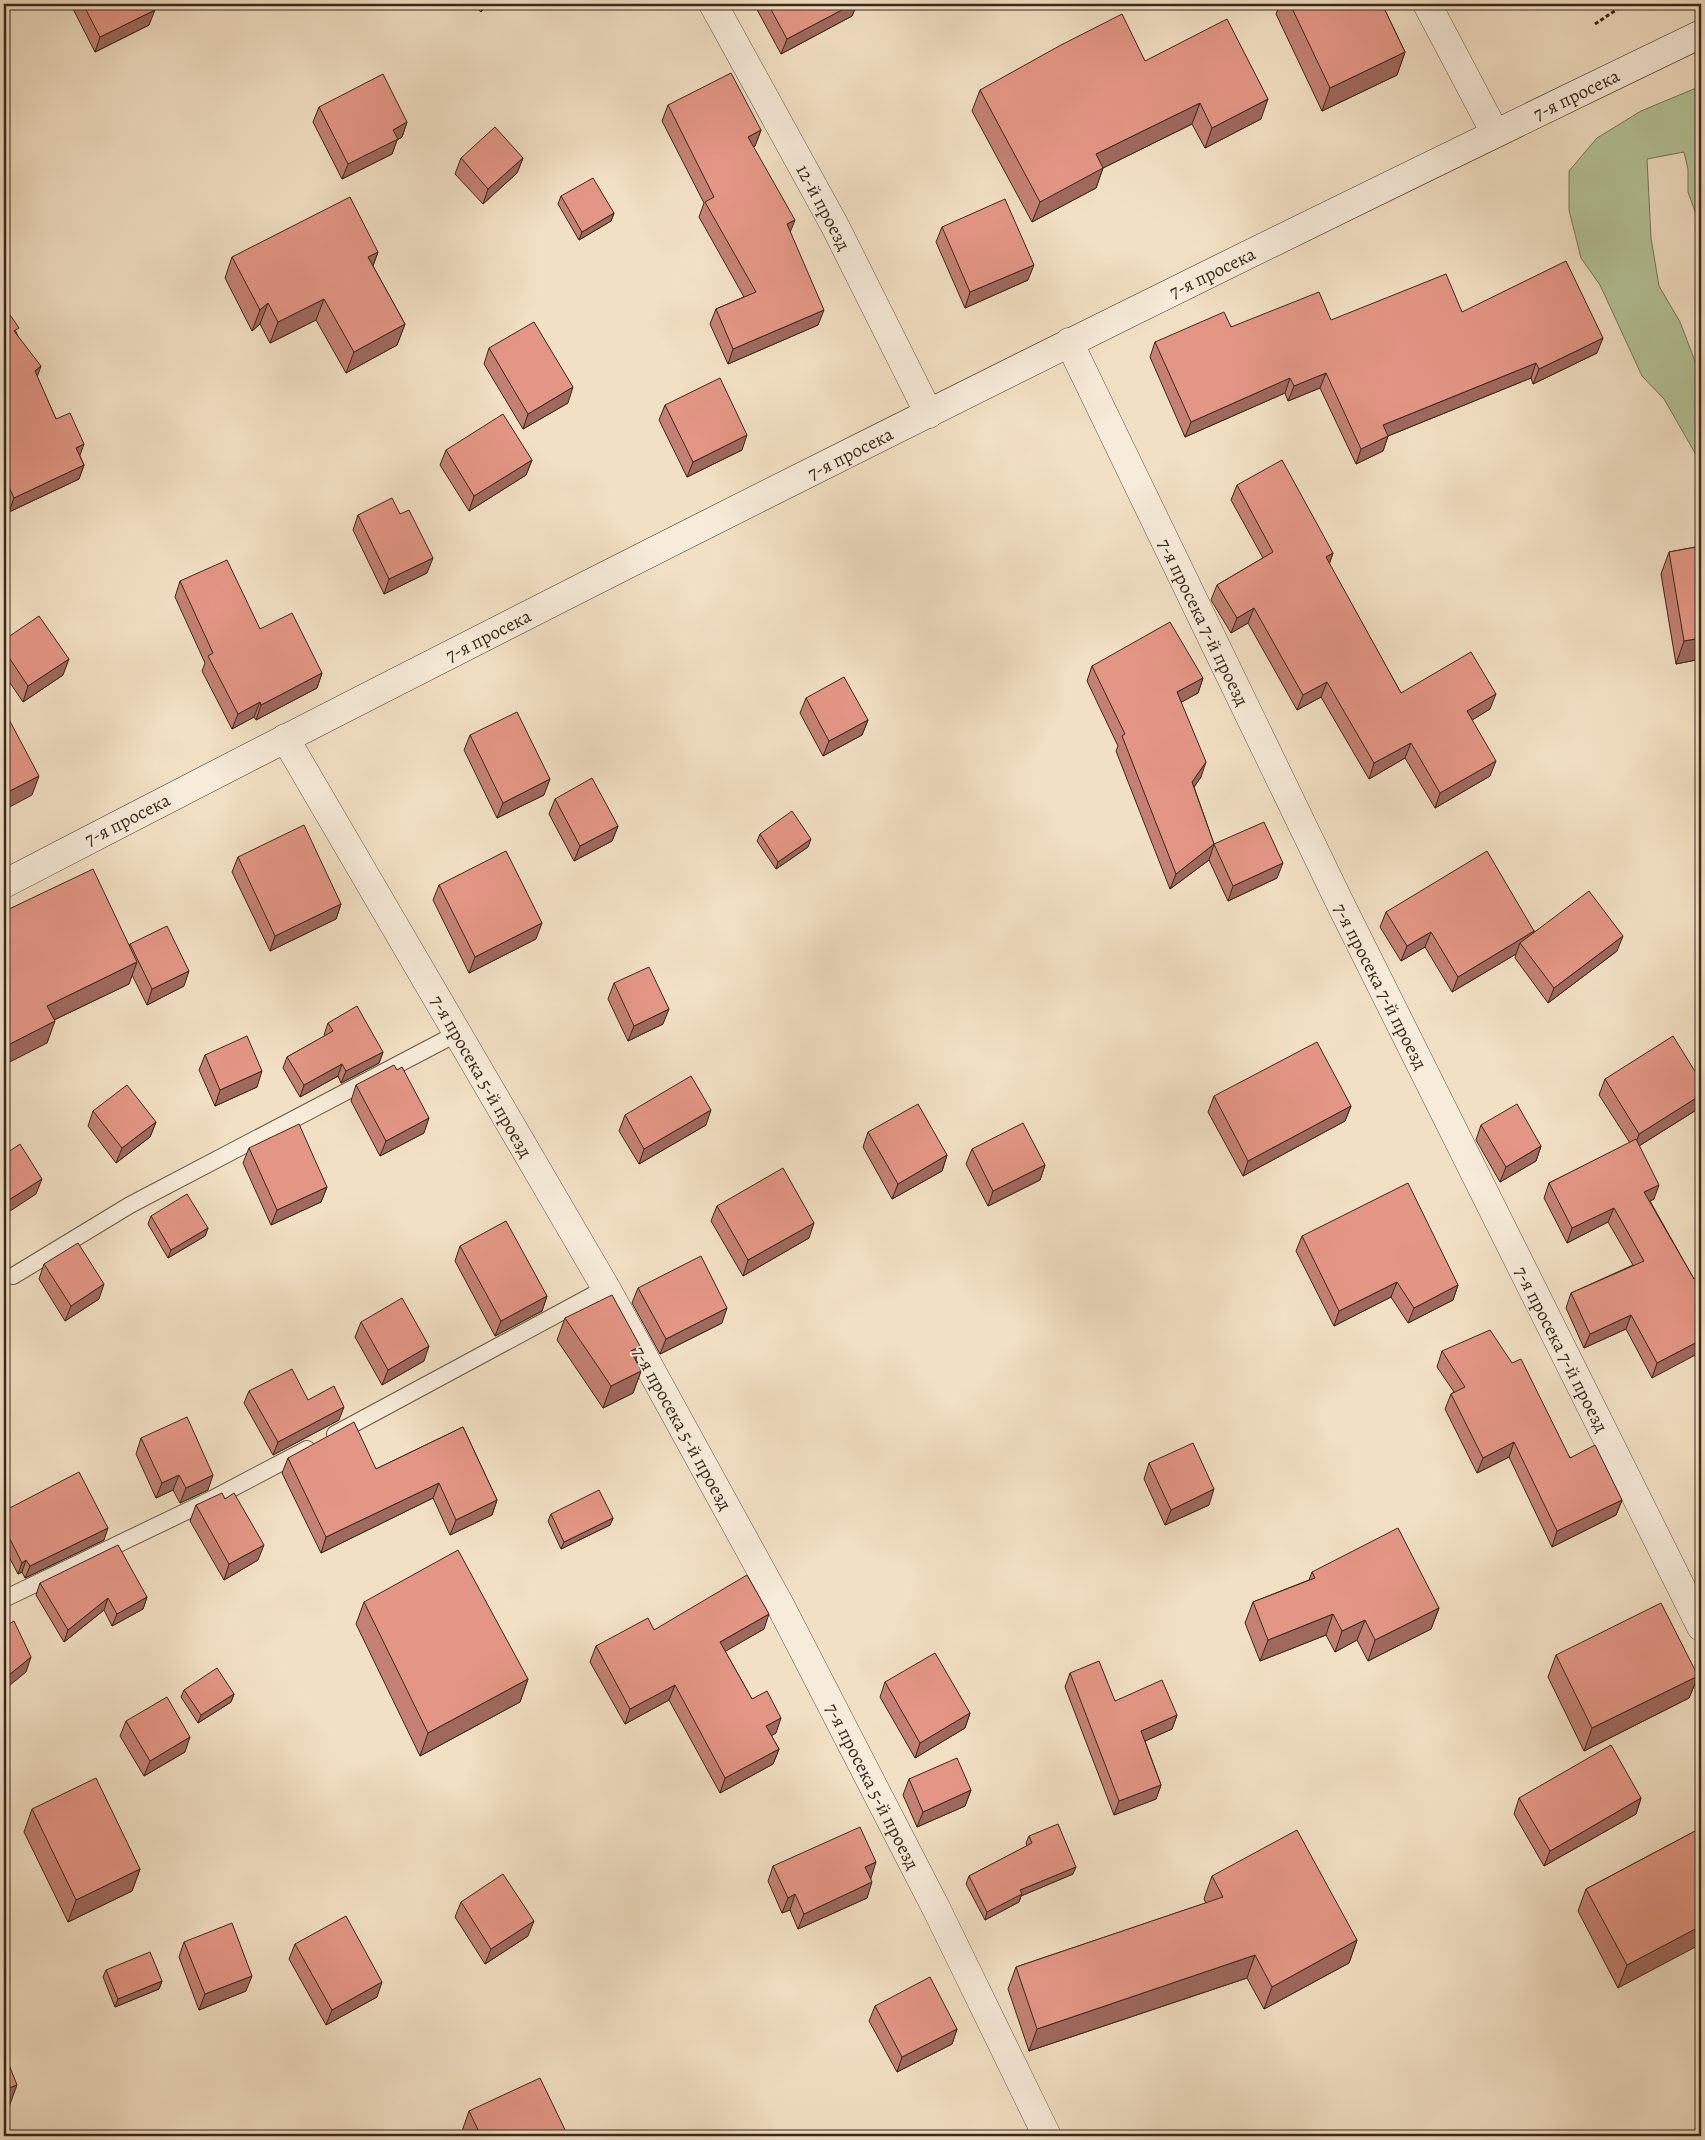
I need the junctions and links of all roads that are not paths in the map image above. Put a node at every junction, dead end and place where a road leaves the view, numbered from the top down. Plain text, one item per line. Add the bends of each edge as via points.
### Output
1 (713, 4) edge
2 (1427, 4) edge
3 (1701, 34) edge
4 (1495, 133) junction
5 (1070, 342) junction
6 (929, 414) junction
7 (285, 738) junction
8 (4, 884) edge
9 (456, 1034) junction
10 (13, 1276) dead end
11 (606, 1288) junction
12 (4, 1599) edge
13 (1701, 1627) edge
14 (1047, 2136) edge

1 - 6 street, 12-й проезд via 835,226
2 - 4 street
3 - 4 street, 7-я просека
4 - 5 street, 7-я просека
5 - 6 street, 7-я просека
5 - 13 street, 7-я просека 7-й проезд via 1339,901
6 - 7 street, 7-я просека
7 - 8 street, 7-я просека
7 - 9 street, 7-я просека 5-й проезд
9 - 10 lane via 130,1205
9 - 11 street, 7-я просека 5-й проезд
11 - 12 lane via 212,1499
11 - 14 street, 7-я просека 5-й проезд via 780,1605 937,1910

